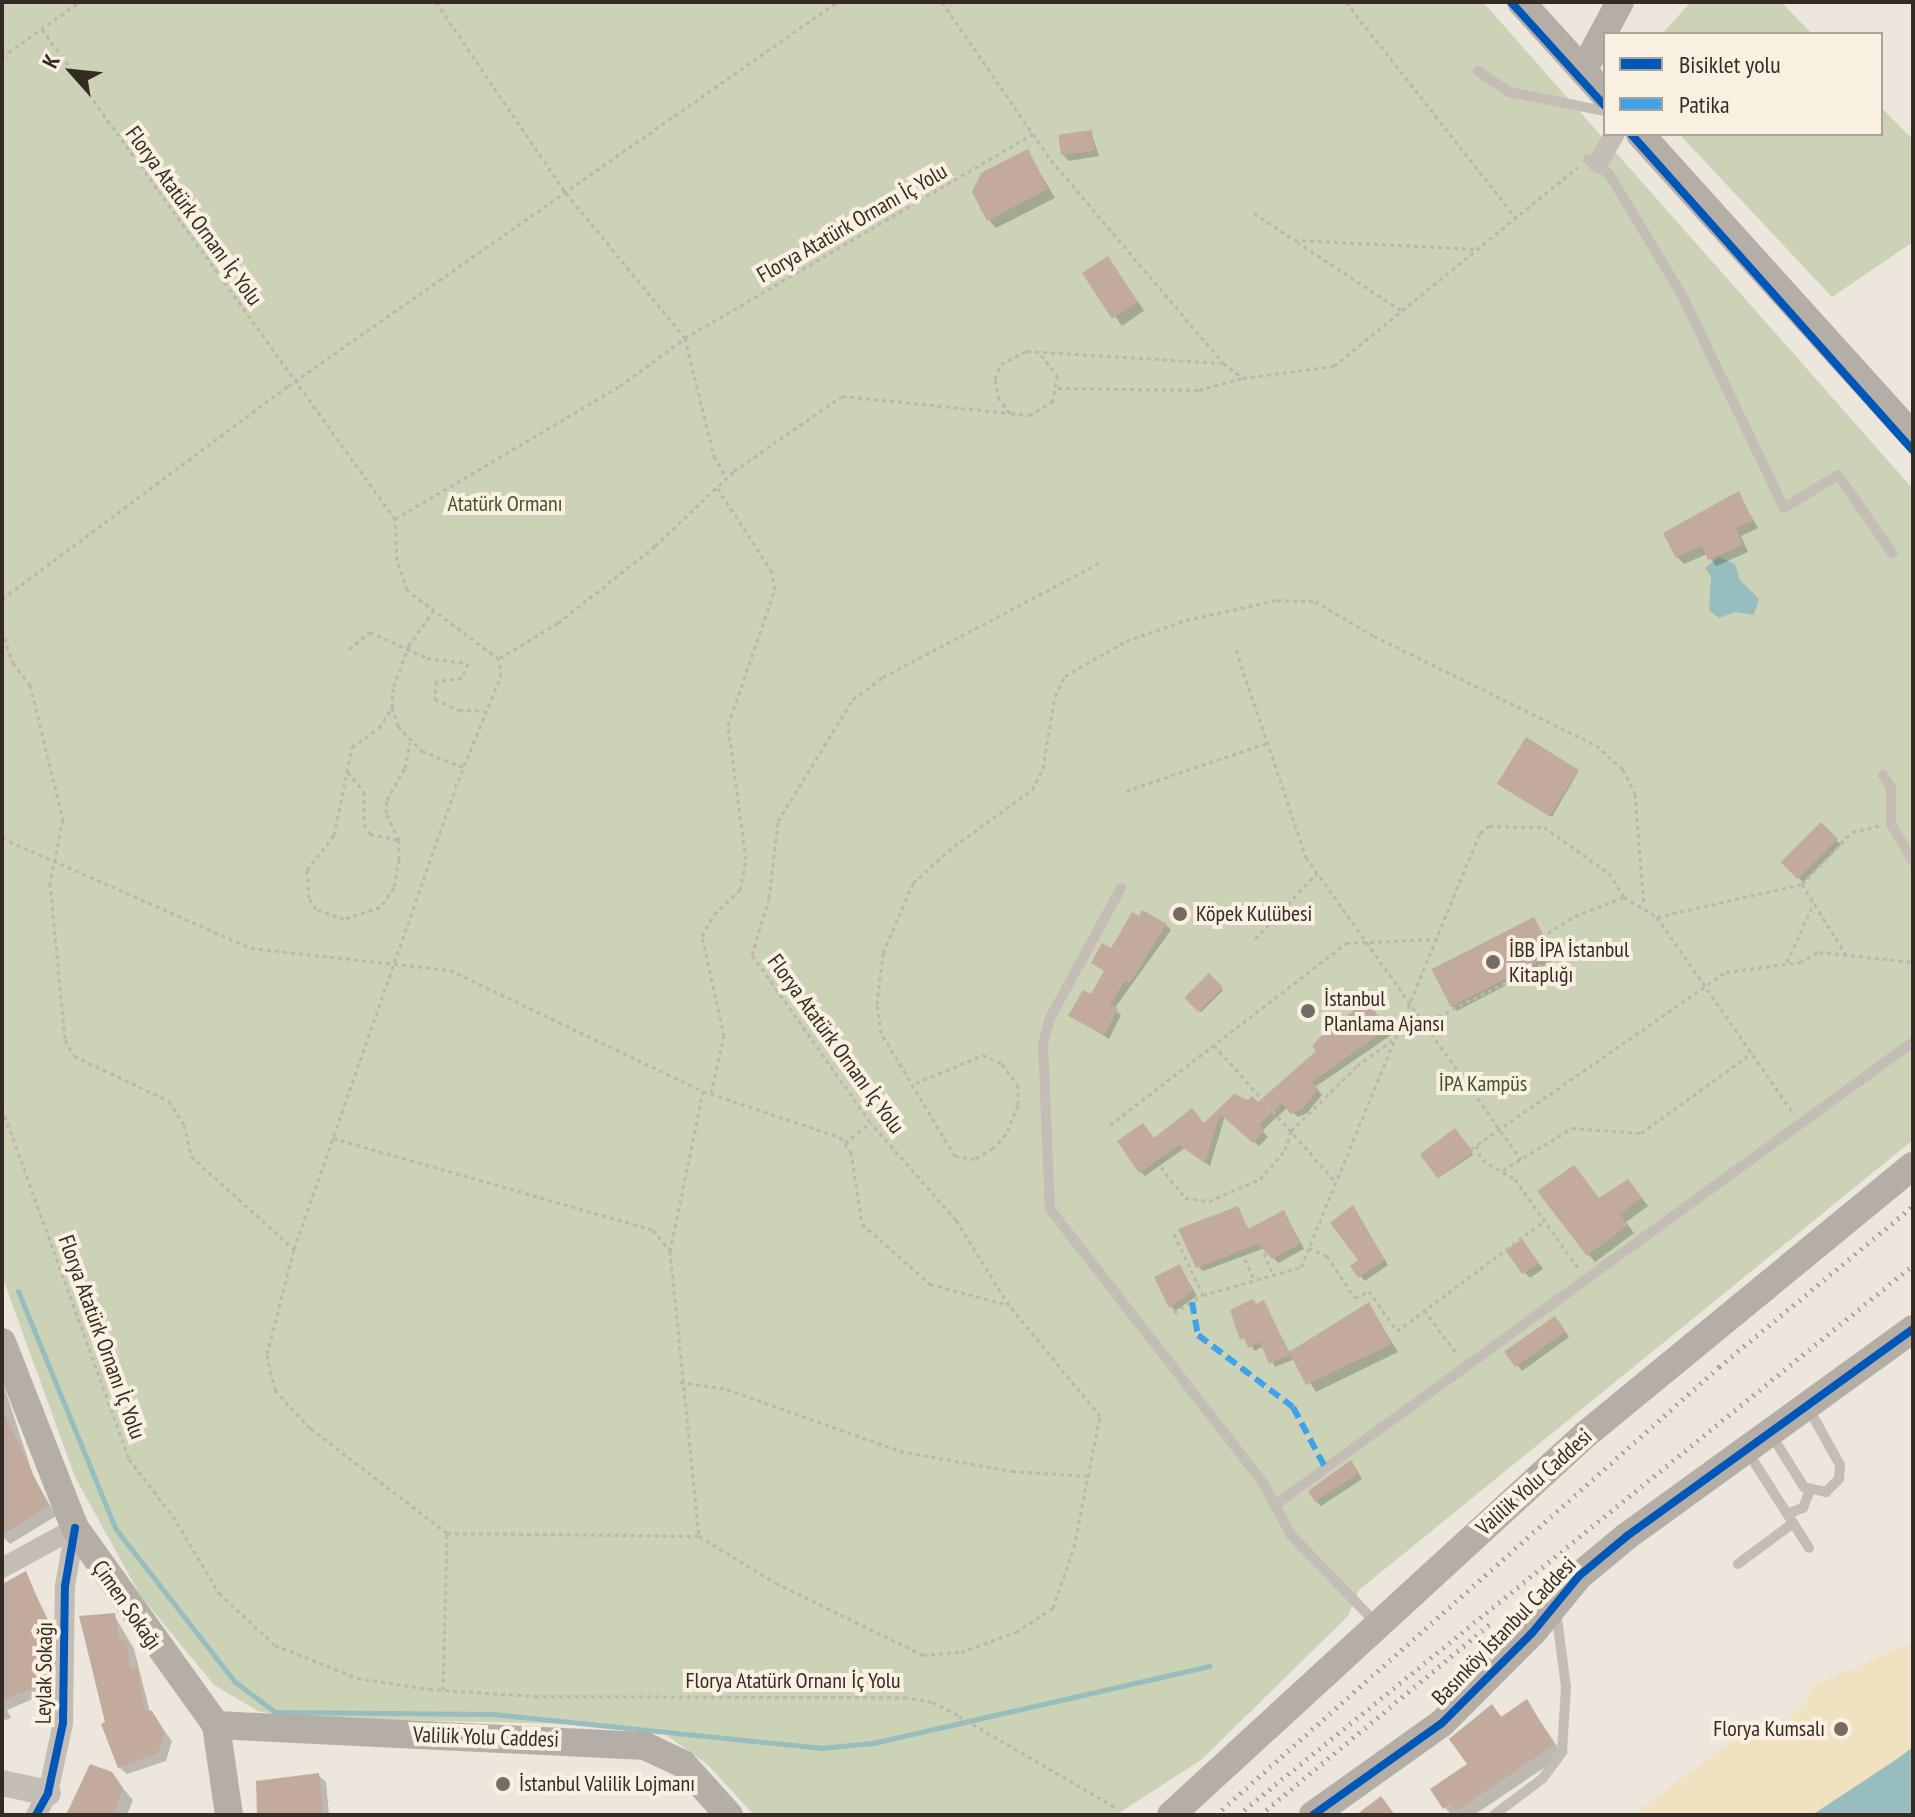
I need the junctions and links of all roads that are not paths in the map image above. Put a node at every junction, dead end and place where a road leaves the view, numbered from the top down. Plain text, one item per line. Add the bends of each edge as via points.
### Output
1 (1521, 2) edge
2 (1620, 2) edge
3 (1634, 2) edge
4 (1607, 29) junction
5 (1605, 32) edge
6 (1603, 36) edge
7 (1478, 71) dead end
8 (1583, 71) junction
9 (1603, 93) edge
10 (1603, 111) edge
11 (1613, 136) edge
12 (1642, 136) edge
13 (1593, 161) joint
14 (1913, 436) edge
15 (1893, 554) dead end
16 (1883, 775) dead end
17 (1913, 861) edge
18 (1121, 888) dead end
19 (1913, 1042) edge
20 (1913, 1166) edge
21 (1913, 1329) edge
22 (2, 1342) edge
23 (1806, 1404) junction
24 (1769, 1431) junction
25 (1745, 1450) junction
26 (1810, 1490) junction
27 (1275, 1505) junction
28 (1790, 1518) junction
29 (75, 1528) junction
30 (1809, 1548) dead end
31 (1738, 1564) dead end
32 (2, 1568) edge
33 (1555, 1605) junction
34 (1376, 1623) junction
35 (216, 1725) junction
36 (2, 1783) edge
37 (226, 1802) edge
38 (42, 1804) edge
39 (212, 1815) edge
40 (729, 1815) edge
41 (1171, 1815) edge
42 (1313, 1815) edge
43 (1494, 1815) edge

1 - 8 main road
2 - 4 main road via 1606,20
3 - 4 main road
4 - 5 main road
6 - 8 main road
7 - 10 lane via 1509,92
8 - 9 main road
11 - 13 street
12 - 14 main road
13 - 15 lane via 1682,295 1784,508 1838,475
16 - 17 lane via 1891,788 1891,824
18 - 27 lane via 1050,1018 1043,1044 1050,1209 1262,1481
19 - 27 lane
20 - 34 main road, Valilik Yolu Caddesi via 1585,1435
21 - 23 main road, Basınköy İstanbul Caddesi
22 - 29 main road, Çimen Sokağı
23 - 24 main road, Basınköy İstanbul Caddesi
23 - 26 lane via 1837,1456 1841,1473 1826,1492
24 - 25 main road, Basınköy İstanbul Caddesi
24 - 26 lane
25 - 28 lane
25 - 33 main road, Basınköy İstanbul Caddesi via 1627,1536 1579,1576
26 - 28 lane via 1803,1508
27 - 34 lane via 1303,1549
28 - 30 lane
28 - 31 lane
29 - 32 street
29 - 35 main road, Çimen Sokağı
29 - 38 street, Leylak Sokağı via 64,1600 63,1723
33 - 42 main road, Basınköy İstanbul Caddesi via 1442,1723
33 - 43 lane via 1566,1687 1562,1752 1542,1779
34 - 41 main road, Valilik Yolu Caddesi
35 - 37 main road
35 - 40 main road, Valilik Yolu Caddesi via 645,1746 683,1764
36 - 38 street
37 - 39 street

